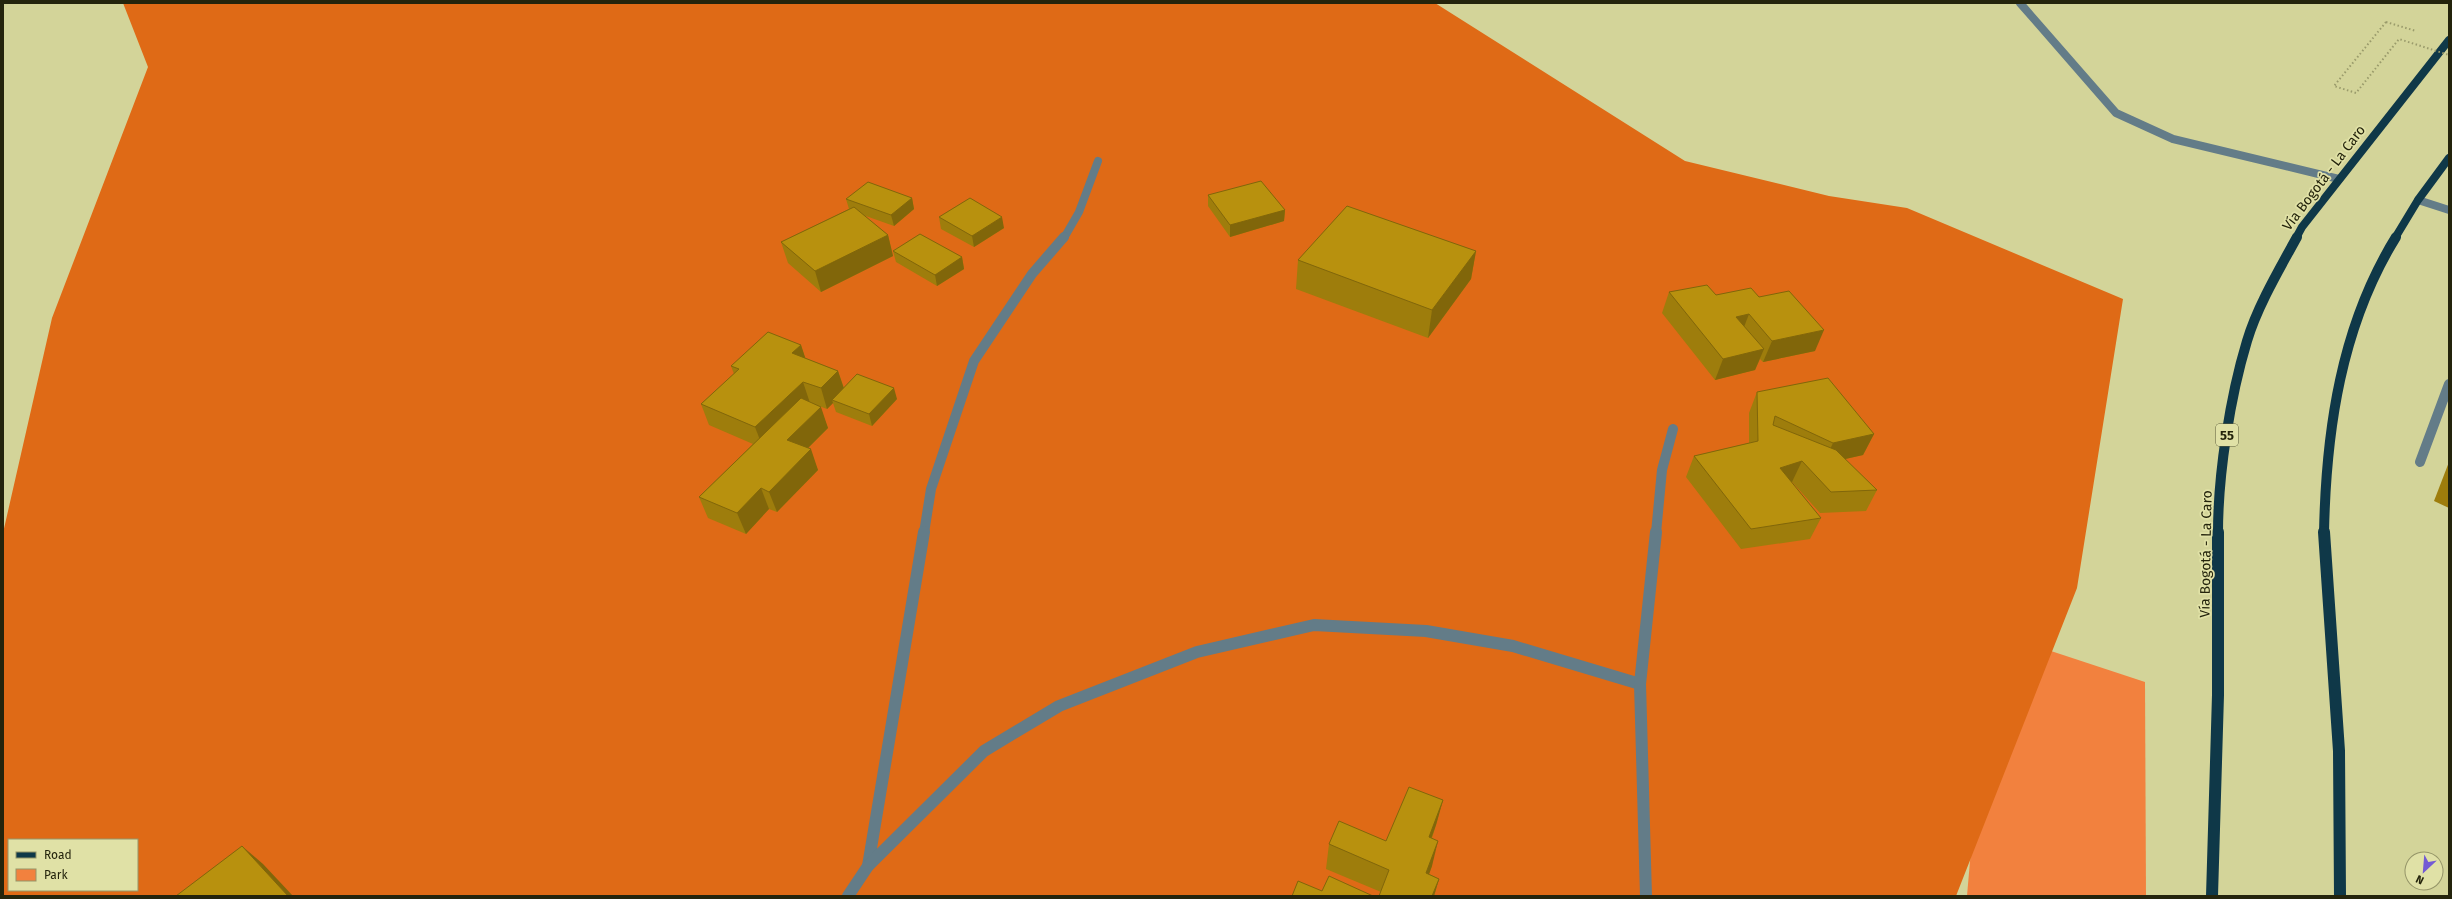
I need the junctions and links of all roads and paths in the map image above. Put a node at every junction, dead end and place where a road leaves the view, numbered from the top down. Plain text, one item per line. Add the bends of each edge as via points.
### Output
1 (2020, 3) edge
2 (2386, 22) dead end
3 (2449, 40) edge
4 (2449, 55) edge
5 (2449, 158) edge
6 (1098, 161) dead end
7 (2339, 179) junction
8 (2418, 200) junction
9 (2449, 210) edge
10 (2449, 384) edge
11 (1673, 429) dead end
12 (2420, 462) dead end
13 (1640, 684) junction
14 (868, 866) junction
15 (848, 896) edge
16 (1646, 896) edge
17 (2212, 896) edge
18 (2340, 896) edge

1 - 7 street via 2116,113 2173,138
2 - 4 path, bridge via 2334,86 2356,94 2399,39
3 - 7 main road, Vía Bogotá - La Caro / 55
5 - 8 main road
6 - 14 street via 1078,212 1062,241 1032,274 974,361 931,489
7 - 17 main road, Vía Bogotá - La Caro / 55 via 2302,226 2278,270 2247,340 2229,416 2218,519 2218,695
8 - 9 street
8 - 18 main road via 2376,269 2347,348 2330,433 2324,539 2339,751
10 - 12 street
11 - 13 street via 1662,470
13 - 14 street via 1513,646 1426,631 1314,626 1197,652 1059,706 984,751
13 - 16 street
14 - 15 street

